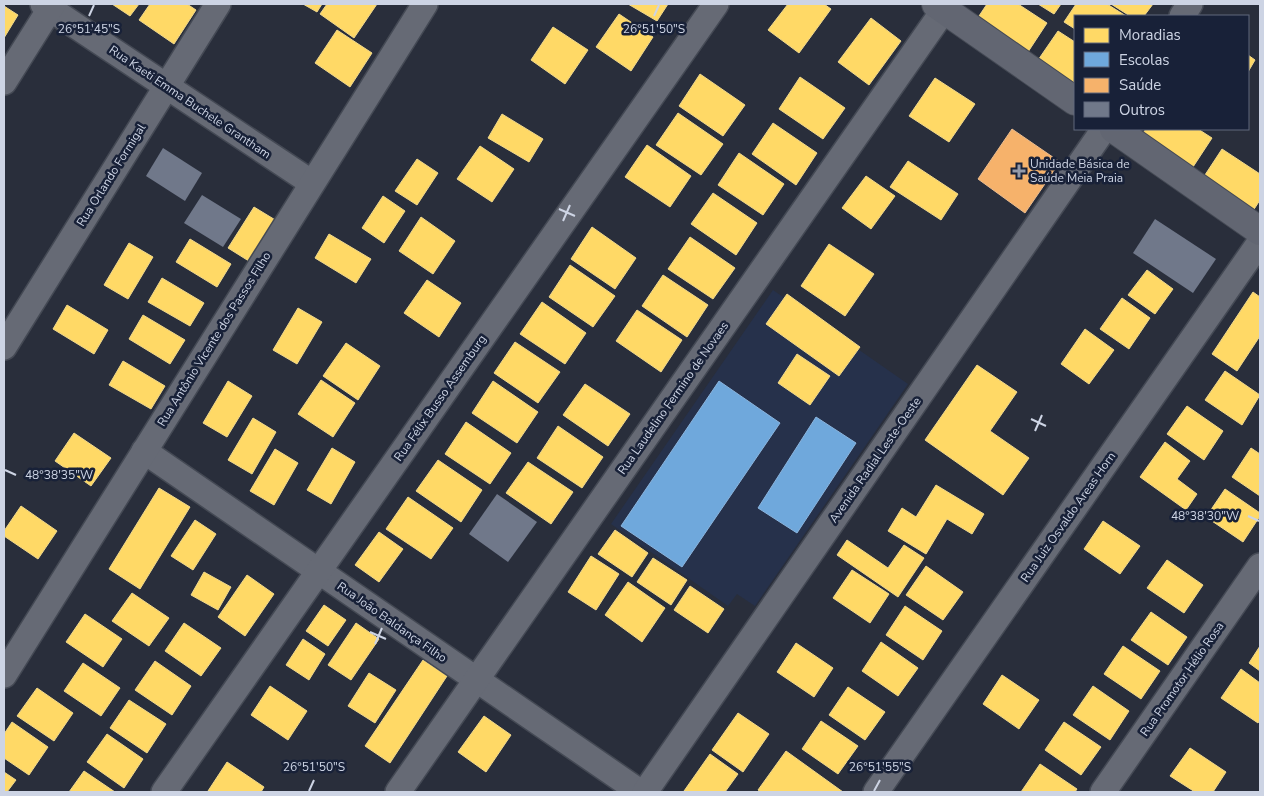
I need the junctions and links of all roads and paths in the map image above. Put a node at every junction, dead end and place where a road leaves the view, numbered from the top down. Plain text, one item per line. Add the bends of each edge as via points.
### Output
1 (218, 4) edge
2 (424, 4) edge
3 (716, 4) edge
4 (1190, 4) edge
5 (49, 5) edge
6 (942, 6) edge
7 (1183, 15) edge
8 (4, 82) edge
9 (166, 86) junction
10 (1074, 100) edge
11 (1103, 130) edge
12 (1115, 130) edge
13 (312, 183) junction
14 (1260, 232) edge
15 (1260, 242) edge
16 (4, 347) edge
17 (144, 451) junction
18 (1260, 566) edge
19 (319, 572) junction
20 (4, 674) edge
21 (476, 680) junction
22 (164, 792) edge
23 (398, 792) edge
24 (640, 792) edge
25 (645, 792) edge
26 (876, 792) edge
27 (1103, 792) edge

1 - 9 street, Rua Orlando Formigal
2 - 13 street, Rua Antônio Vicente dos Passos Filho
3 - 19 street, Rua Félix Busso Assemburg
4 - 7 street
5 - 8 street
5 - 9 street, Rua Kaeti Emma Buchele Grantham
6 - 10 main road
6 - 21 street, Rua Laudelino Fermino de Novaes
9 - 13 street, Rua Kaeti Emma Buchele Grantham
9 - 16 street, Rua Orlando Formigal
11 - 25 street, Avenida Radial Leste-Oeste
12 - 14 main road
13 - 17 street, Rua Antônio Vicente dos Passos Filho
15 - 26 street, Rua Juiz Osvaldo Areas Horn
17 - 19 street, Rua João Baldança Filho
17 - 20 street, Rua Antônio Vicente dos Passos Filho
18 - 27 street, Rua Promotor Hélio Rosa
19 - 21 street, Rua João Baldança Filho
19 - 22 street, Rua Félix Busso Assemburg
21 - 23 street, Rua Laudelino Fermino de Novaes
21 - 24 street, Rua João Baldança Filho

